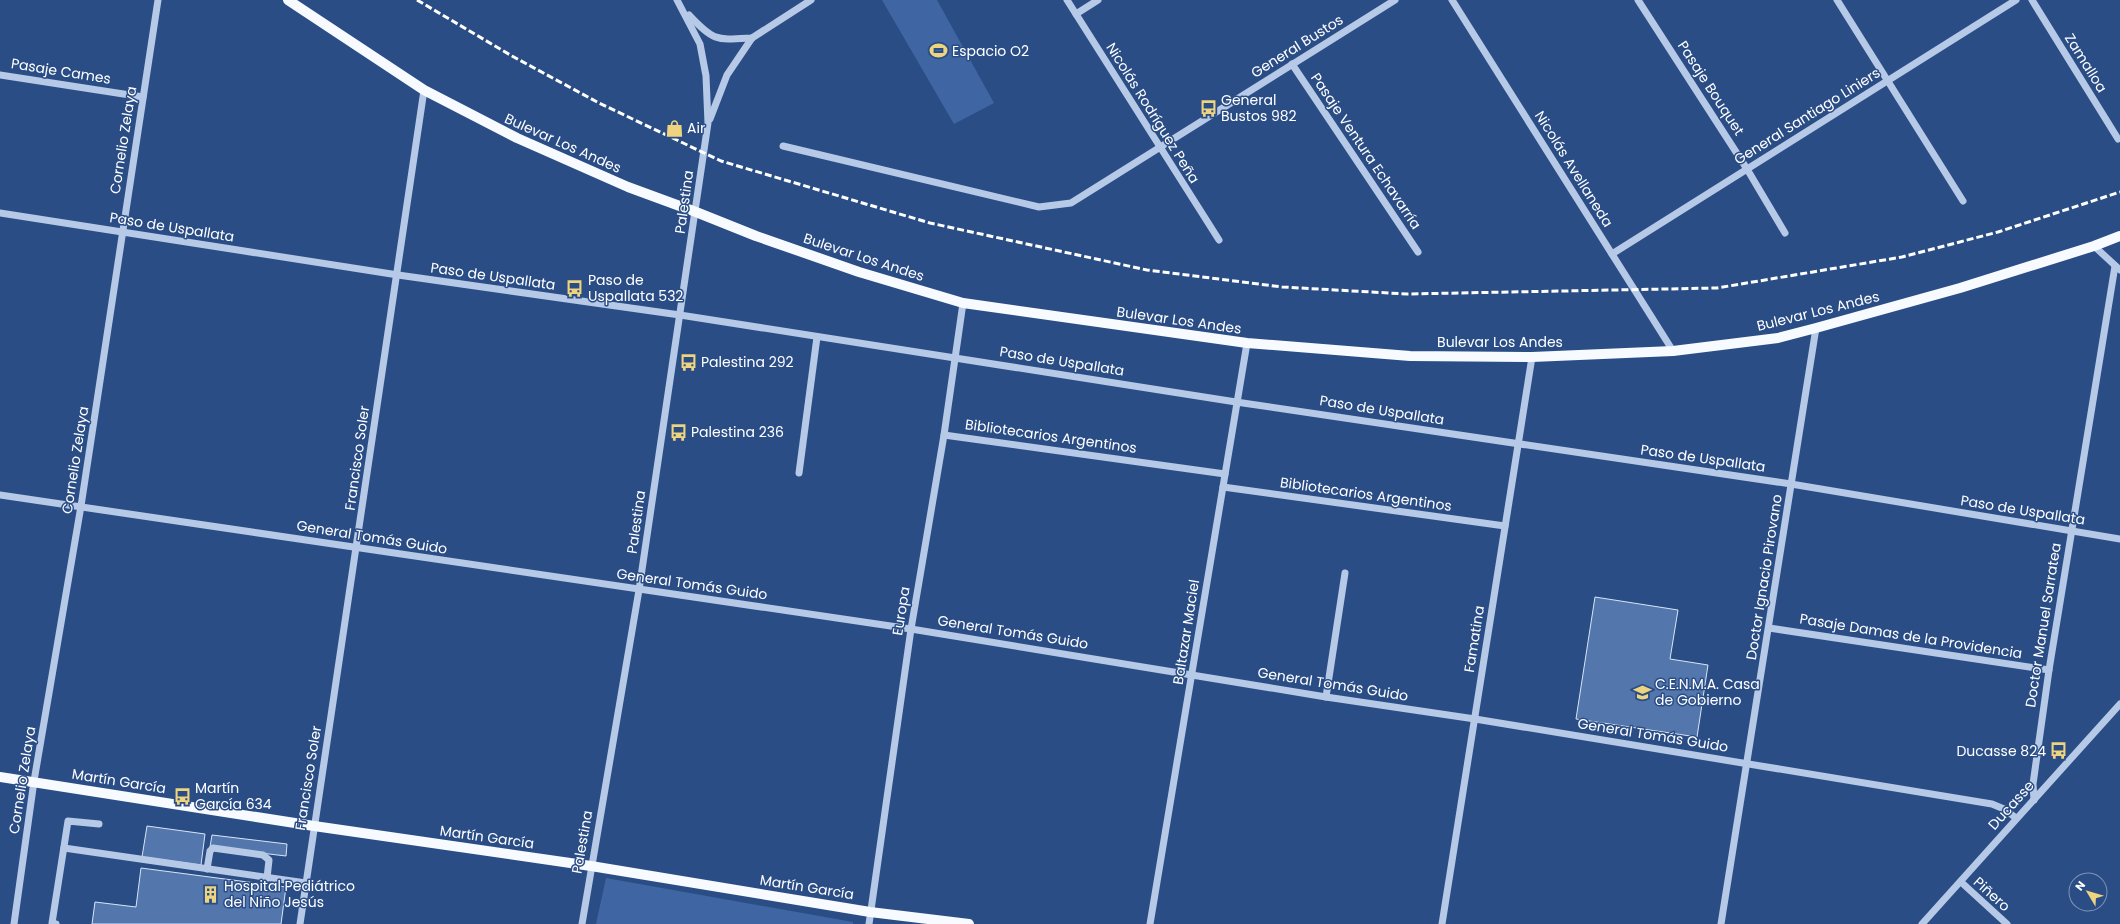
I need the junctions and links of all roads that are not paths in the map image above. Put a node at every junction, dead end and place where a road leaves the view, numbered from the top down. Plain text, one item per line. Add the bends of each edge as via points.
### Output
1 (158, 0) edge
2 (288, 0) edge
3 (678, 0) edge
4 (811, 0) edge
5 (1067, 0) edge
6 (1098, 0) edge
7 (1395, 0) edge
8 (1452, 0) edge
9 (1638, 0) edge
10 (1837, 0) edge
11 (2016, 0) edge
12 (2032, 0) edge
13 (683, 9) junction
14 (1076, 14) junction
15 (752, 38) junction
16 (1292, 64) junction
17 (0, 75) edge
18 (1888, 81) junction
19 (424, 90) junction
20 (143, 97) junction
21 (708, 123) junction
22 (2118, 139) dead end
23 (783, 146) dead end
24 (1160, 148) junction
25 (1747, 169) junction
26 (1963, 201) dead end
27 (696, 212) junction
28 (0, 213) edge
29 (122, 233) junction
30 (1785, 233) dead end
31 (2120, 236) edge
32 (1218, 240) dead end
33 (2094, 246) junction
34 (1418, 252) dead end
35 (1612, 254) junction
36 (2117, 268) edge
37 (398, 275) junction
38 (963, 303) junction
39 (680, 315) junction
40 (1816, 328) junction
41 (817, 337) junction
42 (1247, 343) junction
43 (1673, 351) junction
44 (954, 357) junction
45 (1532, 358) junction
46 (1236, 402) junction
47 (944, 434) junction
48 (1518, 444) junction
49 (799, 473) dead end
50 (1225, 474) junction
51 (1791, 484) junction
52 (1223, 487) junction
53 (0, 495) edge
54 (81, 506) junction
55 (1505, 526) junction
56 (2071, 531) junction
57 (2120, 539) edge
58 (357, 548) junction
59 (1345, 573) dead end
60 (639, 590) junction
61 (911, 628) junction
62 (1769, 628) junction
63 (2049, 670) junction
64 (1192, 675) junction
65 (1326, 697) junction
66 (2120, 704) edge
67 (1475, 719) junction
68 (1748, 764) junction
69 (0, 777) edge
70 (34, 781) junction
71 (2034, 800) junction
72 (2016, 818) junction
73 (99, 824) dead end
74 (314, 826) junction
75 (64, 848) junction
76 (591, 866) junction
77 (207, 868) junction
78 (268, 878) junction
79 (1961, 882) junction
80 (306, 883) junction
81 (870, 912) junction
82 (14, 924) edge
83 (56, 924) edge
84 (300, 924) edge
85 (582, 924) edge
86 (869, 924) edge
87 (969, 924) edge
88 (1150, 924) edge
89 (1442, 924) edge
90 (1721, 924) edge
91 (1922, 924) edge
92 (2007, 924) edge

1 - 20 street, Cornelio Zelaya
2 - 19 main road, Bulevar Los Andes
3 - 13 street
4 - 15 street
5 - 14 street, Nicolás Rodríguez Peña
6 - 14 street
7 - 16 street, General Bustos
8 - 35 street, Nicolás Avellaneda
9 - 25 street, Pasaje Bouquet
10 - 18 street
11 - 18 street, General Santiago Liniers
12 - 22 street, Zamalloa
13 - 15 street via 704,32 714,38
13 - 21 street via 700,44 706,76
14 - 24 street, Nicolás Rodríguez Peña
15 - 21 street via 727,75
16 - 24 street, General Bustos
16 - 34 street, Pasaje Ventura Echavarría
17 - 20 street, Pasaje Cames
18 - 25 street, General Santiago Liniers
18 - 26 street
19 - 27 main road, Bulevar Los Andes via 573,165
19 - 37 street, Francisco Soler
20 - 29 street, Cornelio Zelaya
21 - 27 street, Palestina
23 - 24 street, General Bustos via 1039,207 1071,203
24 - 32 street, Nicolás Rodríguez Peña
25 - 30 street, Pasaje Bouquet
25 - 35 street, General Santiago Liniers
27 - 38 main road, Bulevar Los Andes via 859,272
27 - 39 street, Palestina
28 - 29 street, Paso de Uspallata
29 - 37 street, Paso de Uspallata
29 - 54 street, Cornelio Zelaya
31 - 33 main road, Bulevar Los Andes
33 - 36 street
33 - 40 main road, Bulevar Los Andes via 1960,288
35 - 43 street, Nicolás Avellaneda
36 - 56 street, Doctor Manuel Sarratea
37 - 39 street, Paso de Uspallata
37 - 58 street, Francisco Soler
38 - 42 main road, Bulevar Los Andes
38 - 44 street, Europa
39 - 41 street, Paso de Uspallata
39 - 60 street, Palestina
40 - 43 main road, Bulevar Los Andes via 1778,338
40 - 51 street, Doctor Ignacio Pirovano
41 - 44 street, Paso de Uspallata
41 - 49 street
42 - 45 main road, Bulevar Los Andes via 1410,356
42 - 46 street, Baltazar Maciel
43 - 45 main road, Bulevar Los Andes
44 - 46 street, Paso de Uspallata
44 - 47 street, Europa
45 - 48 street, Famatina
46 - 48 street, Paso de Uspallata
46 - 50 street, Baltazar Maciel
47 - 50 street, Bibliotecarios Argentinos
47 - 61 street, Europa
48 - 51 street, Paso de Uspallata
48 - 55 street, Famatina
50 - 52 street, Baltazar Maciel
51 - 56 street, Paso de Uspallata
51 - 62 street, Doctor Ignacio Pirovano
52 - 55 street, Bibliotecarios Argentinos
52 - 64 street, Baltazar Maciel
53 - 54 street, General Tomás Guido
54 - 58 street, General Tomás Guido
54 - 70 street, Cornelio Zelaya
55 - 67 street, Famatina
56 - 57 street, Paso de Uspallata
56 - 63 street, Doctor Manuel Sarratea
58 - 60 street, General Tomás Guido
58 - 74 street, Francisco Soler
59 - 65 street
60 - 61 street, General Tomás Guido
60 - 76 street, Palestina
61 - 64 street, General Tomás Guido
61 - 81 street, Europa
62 - 63 street, Pasaje Damas de la Providencia
62 - 68 street, Doctor Ignacio Pirovano
63 - 71 street, Doctor Manuel Sarratea via 2033,784
64 - 65 street, General Tomás Guido
64 - 88 street, Baltazar Maciel
65 - 67 street, General Tomás Guido
66 - 71 street, Ducasse
67 - 68 street, General Tomás Guido
67 - 89 street, Famatina
68 - 72 street, General Tomás Guido via 1992,804
68 - 90 street, Doctor Ignacio Pirovano
69 - 70 main road, Martín García
70 - 74 main road, Martín García
70 - 82 street, Cornelio Zelaya
71 - 72 street, Ducasse
72 - 79 street, Ducasse
73 - 75 street via 68,821
74 - 76 main road, Martín García
74 - 80 street, Francisco Soler
75 - 77 street
75 - 83 street via 52,924
76 - 81 main road, Martín García
76 - 85 street, Palestina
77 - 78 street
77 - 78 street via 210,851 213,848 263,854 269,860
78 - 80 street
79 - 91 street, Ducasse
79 - 92 street, Piñero
80 - 84 street, Francisco Soler
81 - 86 street, Europa
81 - 87 main road, Martín García

